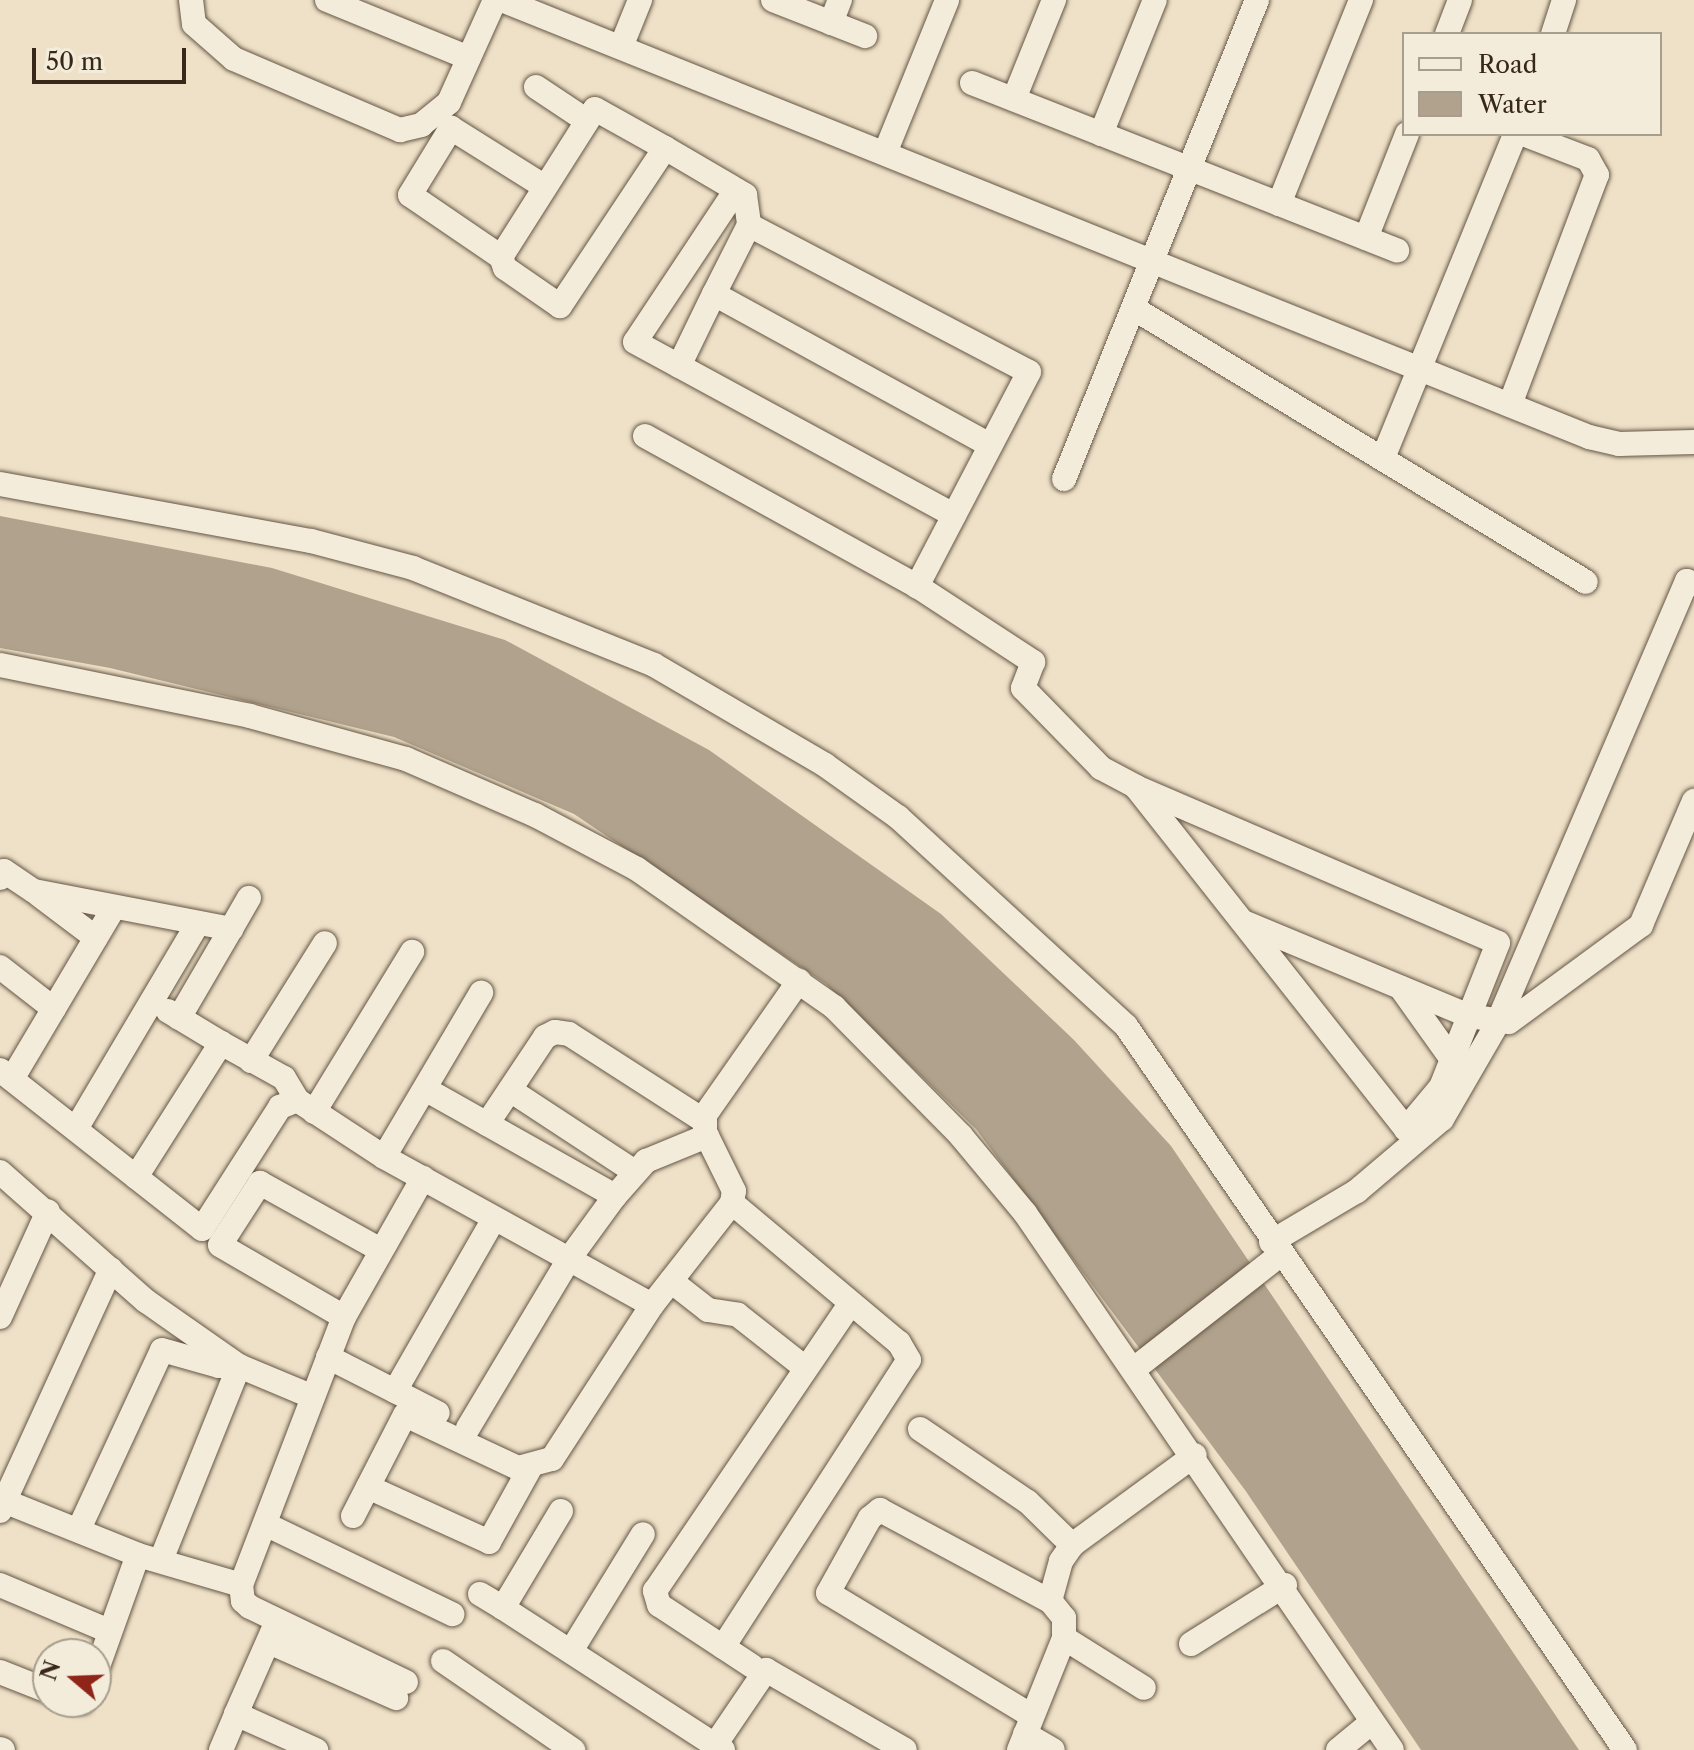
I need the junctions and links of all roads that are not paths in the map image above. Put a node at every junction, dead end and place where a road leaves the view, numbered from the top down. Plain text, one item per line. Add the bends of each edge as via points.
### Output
1 (191, 0) edge
2 (327, 0) edge
3 (495, 0) edge
4 (502, 0) edge
5 (640, 0) edge
6 (773, 0) edge
7 (840, 0) edge
8 (947, 0) edge
9 (1054, 0) edge
10 (1155, 0) edge
11 (1257, 0) edge
12 (1361, 0) edge
13 (1564, 0) edge
14 (1454, 3) edge
15 (831, 23) junction
16 (1447, 32) edge
17 (1554, 32) edge
18 (865, 36) dead end
19 (621, 47) junction
20 (469, 58) junction
21 (972, 83) dead end
22 (536, 87) dead end
23 (1014, 99) junction
24 (587, 121) junction
25 (1101, 134) junction
26 (1406, 136) edge
27 (1514, 136) edge
28 (1528, 136) edge
29 (665, 148) junction
30 (885, 153) junction
31 (1189, 168) junction
32 (545, 187) junction
33 (736, 190) junction
34 (1279, 204) junction
35 (749, 225) junction
36 (1366, 238) junction
37 (1397, 250) dead end
38 (501, 257) junction
39 (1152, 260) junction
40 (714, 294) junction
41 (1133, 308) junction
42 (679, 366) junction
43 (1419, 367) junction
44 (1511, 402) junction
45 (645, 436) dead end
46 (1694, 442) edge
47 (990, 445) junction
48 (1383, 458) junction
49 (1064, 479) dead end
50 (0, 484) edge
51 (954, 515) junction
52 (1586, 582) dead end
53 (1694, 584) edge
54 (917, 586) junction
55 (0, 665) edge
56 (1136, 787) junction
57 (1694, 801) edge
58 (0, 878) edge
59 (34, 891) junction
60 (249, 898) dead end
61 (114, 907) junction
62 (1243, 921) junction
63 (198, 923) junction
64 (231, 929) junction
65 (96, 938) junction
66 (325, 943) dead end
67 (412, 952) dead end
68 (0, 967) edge
69 (799, 981) junction
70 (1400, 987) junction
71 (481, 993) dead end
72 (151, 1001) junction
73 (54, 1009) junction
74 (1469, 1016) junction
75 (179, 1018) junction
76 (1497, 1024) junction
77 (221, 1043) junction
78 (251, 1061) junction
79 (1453, 1061) junction
80 (6, 1075) edge
81 (425, 1089) junction
82 (510, 1090) junction
83 (306, 1106) junction
84 (487, 1124) junction
85 (77, 1127) junction
86 (705, 1128) junction
87 (384, 1157) junction
88 (0, 1172) edge
89 (635, 1172) junction
90 (136, 1177) junction
91 (423, 1178) junction
92 (615, 1196) junction
93 (732, 1203) junction
94 (48, 1211) junction
95 (494, 1219) junction
96 (211, 1237) junction
97 (1276, 1249) junction
98 (381, 1250) junction
99 (569, 1259) junction
100 (111, 1269) junction
101 (10, 1270) edge
102 (671, 1281) junction
103 (652, 1305) junction
104 (849, 1306) junction
105 (0, 1317) edge
106 (344, 1317) junction
107 (328, 1357) junction
108 (239, 1366) junction
109 (804, 1367) junction
110 (1134, 1369) junction
111 (313, 1397) junction
112 (404, 1402) junction
113 (468, 1428) junction
114 (920, 1429) dead end
115 (1195, 1455) junction
116 (535, 1466) junction
117 (368, 1487) junction
118 (2, 1506) edge
119 (561, 1511) dead end
120 (353, 1516) dead end
121 (265, 1524) junction
122 (79, 1529) junction
123 (643, 1534) dead end
124 (1072, 1545) junction
125 (150, 1556) junction
126 (0, 1585) edge
127 (241, 1585) junction
128 (1285, 1585) junction
129 (480, 1594) dead end
130 (1050, 1601) junction
131 (503, 1608) junction
132 (452, 1614) dead end
133 (109, 1631) junction
134 (273, 1631) junction
135 (107, 1638) edge
136 (1064, 1638) junction
137 (1191, 1644) dead end
138 (723, 1647) junction
139 (571, 1651) junction
140 (443, 1661) dead end
141 (752, 1666) dead end
142 (0, 1672) edge
143 (32, 1685) edge
144 (1144, 1688) dead end
145 (401, 1690) dead end
146 (236, 1714) junction
147 (1372, 1722) junction
148 (1025, 1733) edge
149 (706, 1745) edge
150 (221, 1750) edge
151 (316, 1750) edge
152 (573, 1750) edge
153 (905, 1750) edge
154 (1053, 1750) edge
155 (1338, 1750) edge
156 (1392, 1750) edge
157 (1625, 1750) edge

1 - 20 street via 194,24 234,59 400,130 421,125 449,102
2 - 20 street
3 - 20 street
4 - 19 street
5 - 19 street
6 - 15 street
7 - 15 street
8 - 30 street
9 - 23 street
10 - 25 street
11 - 31 street
12 - 34 street
13 - 17 street
14 - 16 street
15 - 18 street
19 - 30 street
21 - 23 street
22 - 24 street
23 - 25 street
24 - 29 street via 595,109
24 - 32 street
25 - 31 street
26 - 36 street
27 - 43 street
28 - 44 street via 1588,159 1597,175
29 - 33 street
29 - 38 street via 560,306 505,268
30 - 39 street
31 - 34 street
31 - 39 street
32 - 38 street
32 - 38 street via 451,128 410,195
33 - 35 street via 745,195
33 - 42 street via 635,342
34 - 36 street
35 - 40 street
35 - 47 street via 1029,372
36 - 37 street
39 - 41 street
39 - 43 street
40 - 42 street
40 - 47 street
41 - 48 street
41 - 49 street
42 - 51 street
43 - 44 street
43 - 48 street
44 - 46 street via 1602,442
45 - 54 street
47 - 51 street
48 - 52 street
50 - 97 street via 311,541 413,568 654,665 825,765 910,828 1126,1026
51 - 54 street
53 - 76 street via 1687,581
54 - 56 street via 1033,662 1023,688 1101,768
55 - 69 street via 278,723 406,759 535,815 637,869
56 - 62 street
56 - 74 street via 1498,943
57 - 76 street via 1641,925 1509,1022
58 - 59 street via 4,871
59 - 61 street
59 - 65 street
60 - 64 street
61 - 63 street
61 - 65 street
62 - 70 street
62 - 79 street via 1406,1129 1441,1087
63 - 64 street
63 - 72 street
64 - 75 street
65 - 73 street
66 - 78 street
67 - 83 street
68 - 73 street
69 - 86 street
69 - 110 street via 834,1007 961,1136 1025,1213
70 - 74 street
70 - 79 street
71 - 81 street
72 - 75 street
72 - 85 street
73 - 80 street
74 - 76 street
74 - 79 street
75 - 77 street
76 - 97 street via 1442,1119 1412,1149
77 - 78 street
77 - 90 street
78 - 83 street via 284,1078
80 - 85 street
81 - 84 street
81 - 87 street
82 - 84 street
82 - 86 street via 545,1037 563,1031
82 - 89 street
83 - 87 street
83 - 96 street via 280,1107
84 - 92 street
85 - 90 street
86 - 89 street
86 - 93 street via 734,1191
87 - 91 street
88 - 94 street
89 - 92 street
90 - 96 street
91 - 95 street
91 - 98 street
92 - 99 street
93 - 102 street
93 - 104 street
94 - 100 street
94 - 101 street
95 - 99 street
95 - 112 street
96 - 98 street via 260,1183
96 - 106 street
97 - 110 street
97 - 157 street
98 - 106 street
99 - 103 street
99 - 113 street
100 - 108 street via 146,1301
100 - 118 street
101 - 105 street
102 - 103 street
102 - 109 street via 708,1310 738,1315
103 - 116 street via 552,1459
104 - 109 street
104 - 138 street via 907,1350 906,1369
106 - 107 street
107 - 111 street
107 - 112 street
108 - 111 street
108 - 122 street via 219,1366 162,1350
108 - 125 street
109 - 138 street via 655,1591 659,1605
110 - 115 street
111 - 121 street
112 - 113 street
112 - 116 street via 518,1468
112 - 117 street
113 - 116 street
114 - 124 street via 1028,1502
115 - 124 street
115 - 128 street
116 - 117 street via 489,1542
117 - 120 street
118 - 122 street
119 - 131 street
121 - 127 street
121 - 132 street
122 - 125 street
123 - 139 street
124 - 130 street via 1053,1580
125 - 127 street
125 - 133 street
126 - 133 street
127 - 134 street via 243,1601
128 - 137 street
128 - 147 street
129 - 131 street
130 - 136 street via 1064,1618
130 - 148 street via 886,1510 870,1518 828,1593
131 - 139 street
133 - 135 street
134 - 145 street
134 - 146 street
136 - 144 street
136 - 148 street
138 - 141 street
139 - 149 street
140 - 152 street
142 - 143 street
146 - 150 street
146 - 151 street
147 - 155 street
147 - 156 street
148 - 154 street
149 - 153 street via 766,1670

